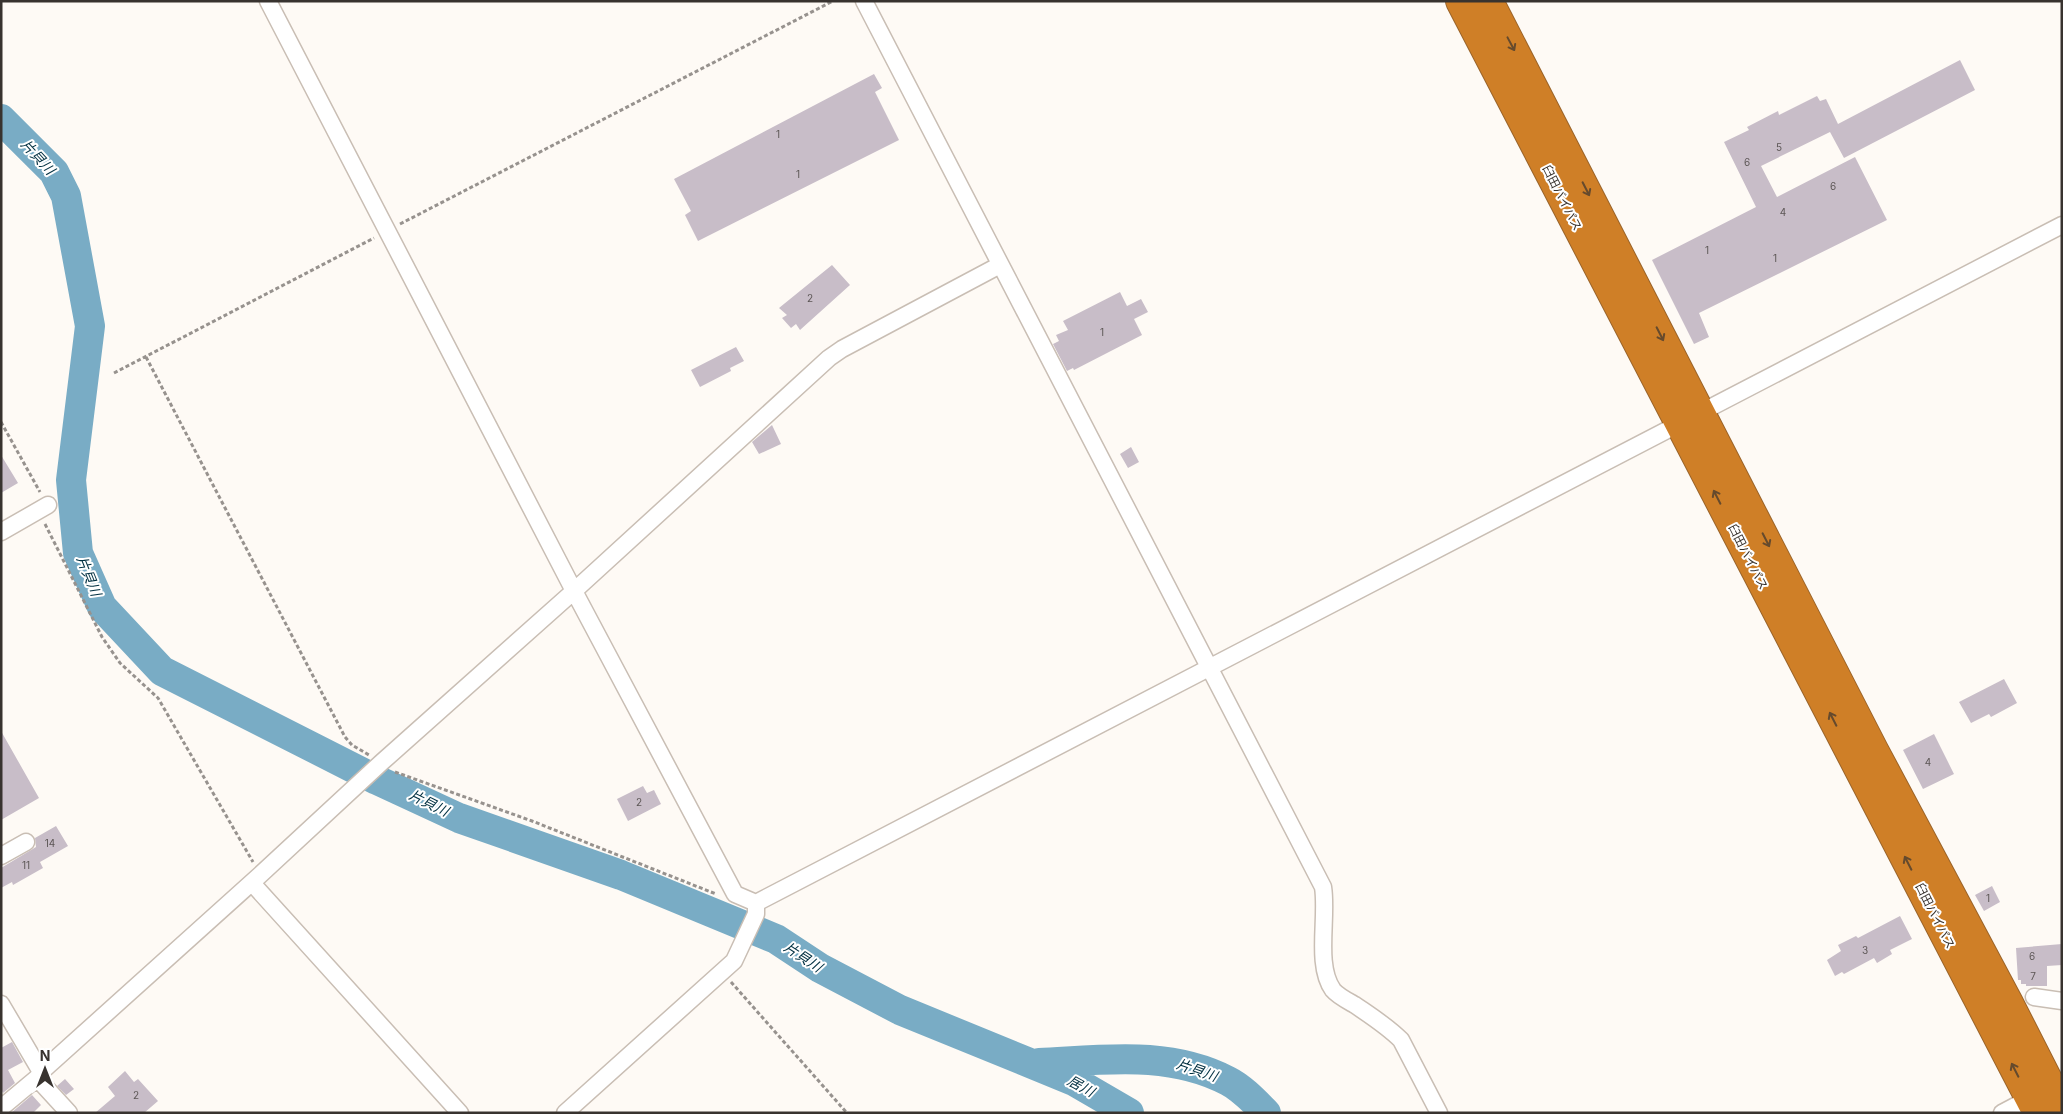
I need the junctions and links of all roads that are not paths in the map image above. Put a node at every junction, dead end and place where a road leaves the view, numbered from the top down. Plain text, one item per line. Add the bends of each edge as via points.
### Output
1 (268, 1) edge
2 (864, 1) edge
3 (1460, 1) edge
4 (1489, 1) edge
5 (2062, 225) edge
6 (1000, 265) junction
7 (1690, 419) junction
8 (43, 508) road end
9 (1, 532) edge
10 (574, 591) junction
11 (1208, 668) junction
12 (26, 842) dead end
13 (1, 856) edge
14 (256, 879) junction
15 (753, 906) junction
16 (2034, 997) dead end
17 (2062, 1001) edge
18 (1, 1004) edge
19 (39, 1075) junction
20 (2048, 1097) edge
21 (1, 1108) edge
22 (69, 1113) edge
23 (460, 1113) edge
24 (565, 1113) edge
25 (1439, 1113) edge
26 (2002, 1113) edge

1 - 10 street
2 - 6 street
3 - 7 highway, 臼田バイパス
4 -> 7 highway, 臼田バイパス
5 - 7 street
6 - 10 street via 829,358
6 - 11 street
7 - 11 street
7 - 20 highway, 臼田バイパス via 1869,741 2009,1003
8 - 9 street
10 - 14 street
10 - 15 street via 735,894
11 - 15 street
11 - 25 street via 1323,887 1326,903 1324,960 1333,990 1392,1030 1401,1040
12 - 13 street
14 - 19 street
14 - 23 street
15 - 24 street via 738,956
16 - 17 street
18 - 19 street
19 - 21 street
19 - 22 street
20 - 26 street

